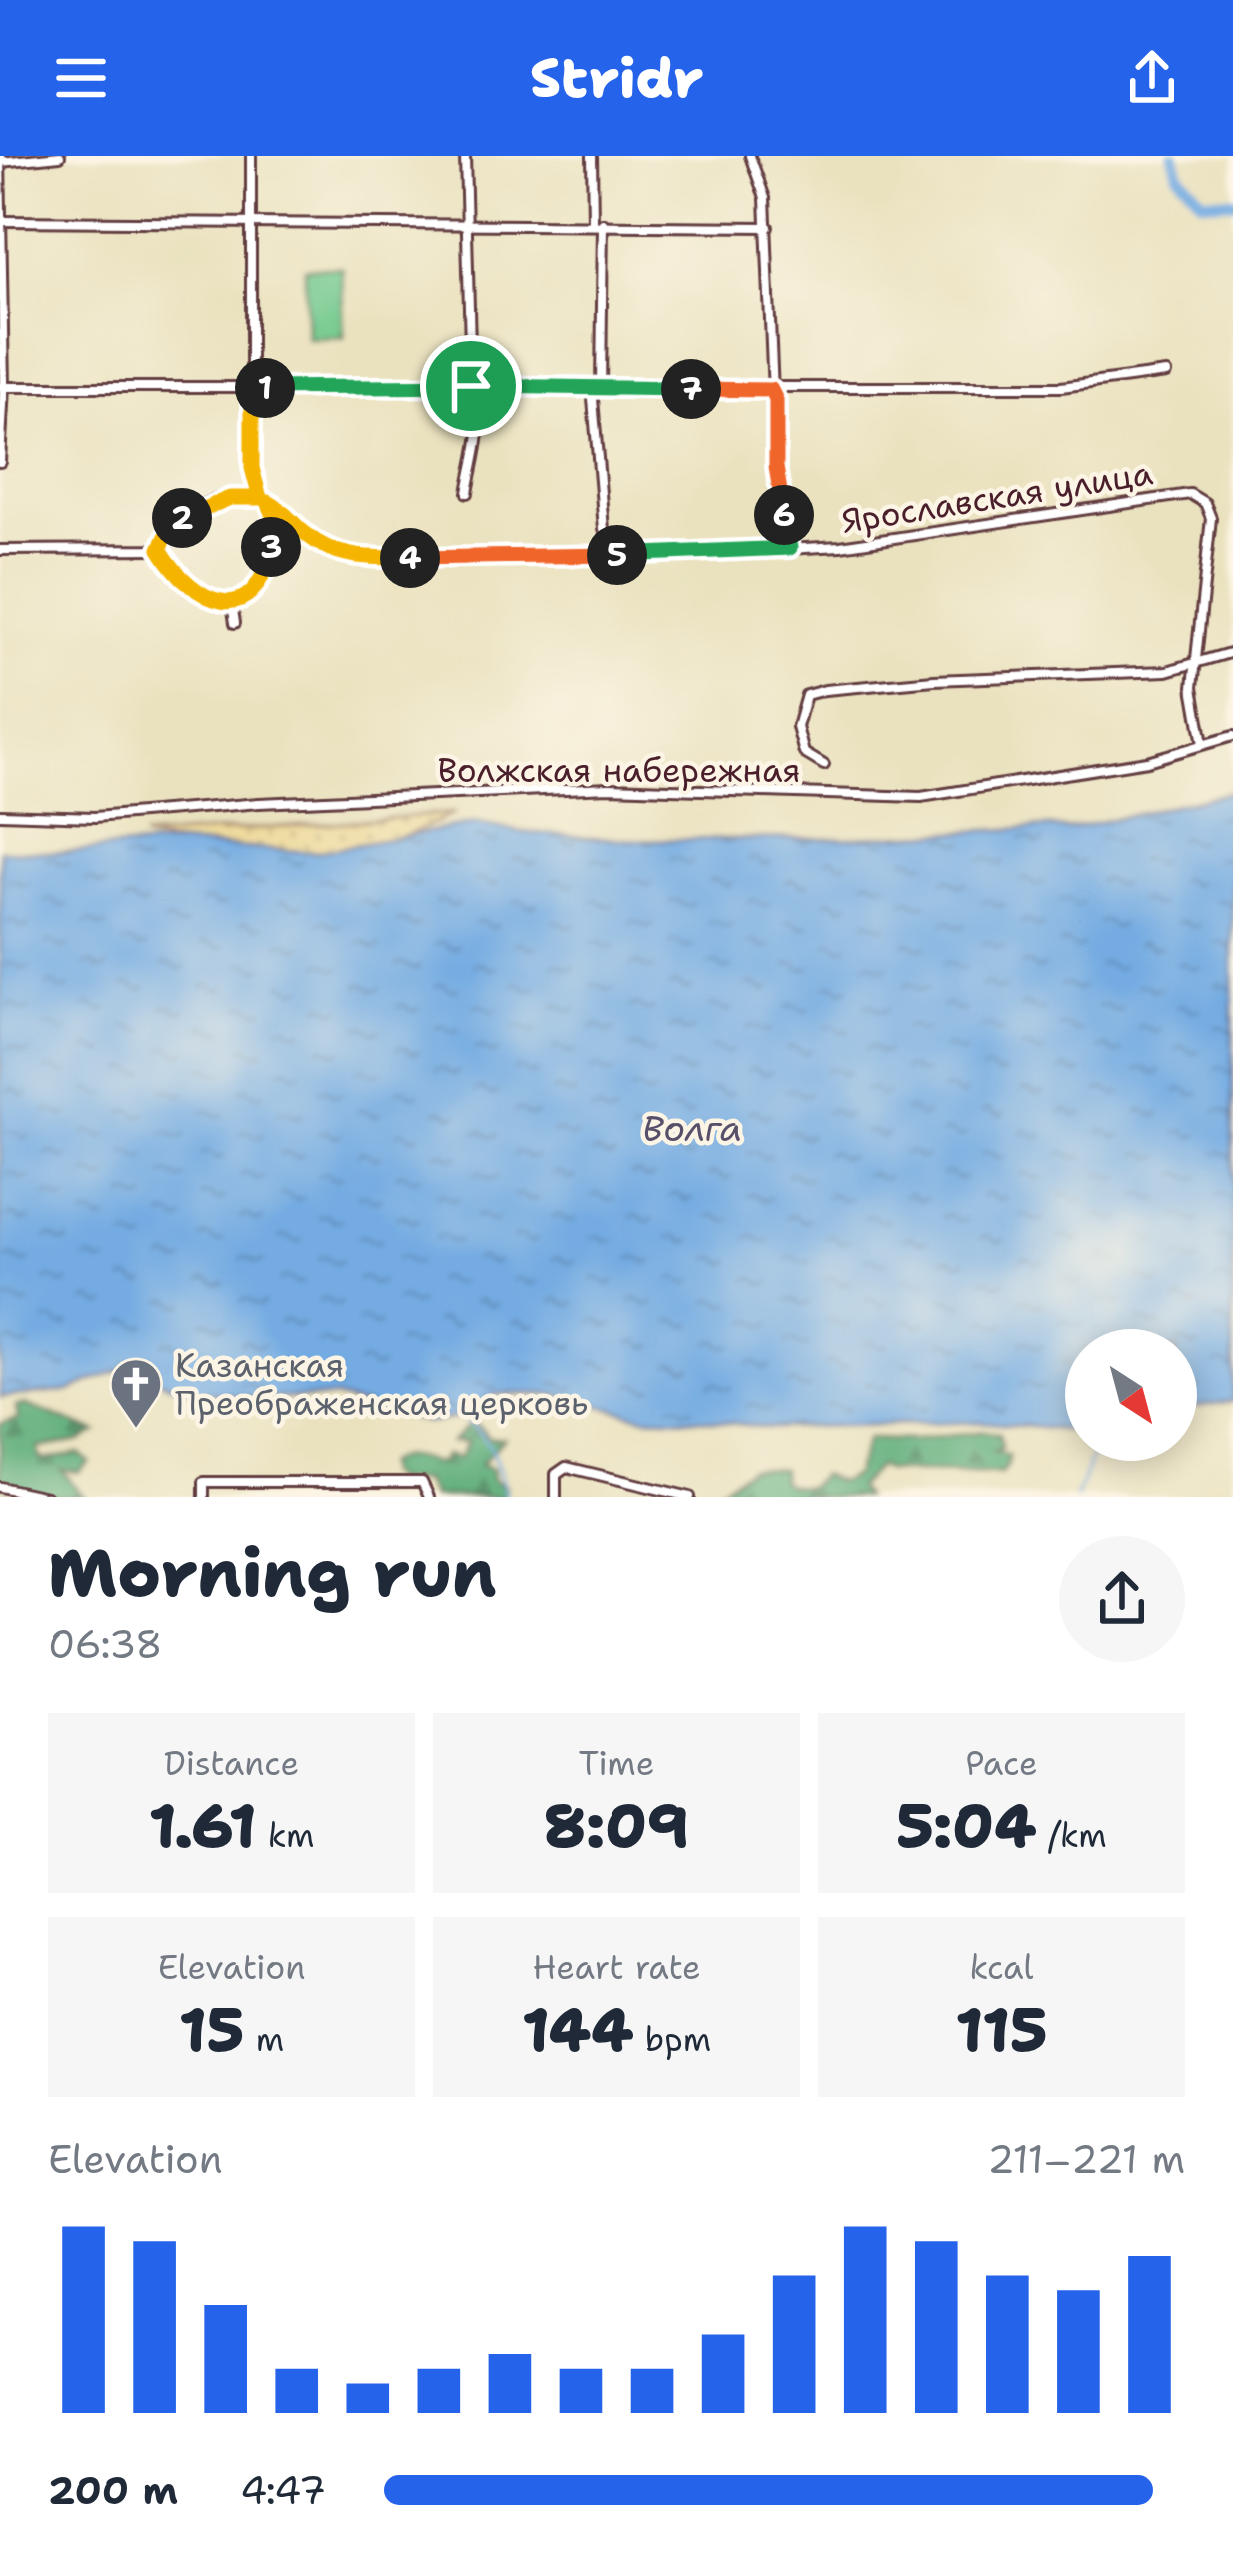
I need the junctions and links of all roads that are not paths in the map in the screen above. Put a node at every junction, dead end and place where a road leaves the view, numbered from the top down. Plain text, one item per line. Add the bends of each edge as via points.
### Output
1 (60, 156) edge
2 (251, 156) edge
3 (465, 156) edge
4 (592, 156) edge
5 (750, 156) edge
6 (0, 159) edge
7 (252, 220) junction
8 (0, 221) edge
9 (466, 222) junction
10 (598, 223) junction
11 (768, 227) junction
12 (1166, 373) dead end
13 (471, 386) junction
14 (2, 387) edge
15 (597, 387) junction
16 (252, 388) junction
17 (771, 390) junction
18 (0, 461) edge
19 (468, 494) dead end
20 (264, 500) junction
21 (604, 530) dead end
22 (790, 548) junction
23 (160, 549) junction
24 (0, 550) edge
25 (232, 603) junction
26 (235, 623) dead end
27 (1233, 652) edge
28 (1195, 662) junction
29 (1233, 736) edge
30 (1203, 744) junction
31 (824, 765) dead end
32 (0, 814) edge
33 (0, 1487) edge
34 (46, 1497) edge
35 (204, 1497) edge
36 (429, 1497) edge
37 (556, 1497) edge
38 (690, 1497) edge

1 - 6 street
2 - 7 street
3 - 9 street
4 - 10 street
5 - 11 street
6 - 8 street
7 - 8 street
7 - 9 street
7 - 16 street
8 - 14 street
9 - 10 street
9 - 13 street
10 - 11 street
10 - 15 street
11 - 17 street
12 - 17 street via 1061,387
13 - 15 street
13 - 16 street
13 - 19 street via 479,408
14 - 16 street
14 - 18 street
15 - 17 street
15 - 21 street
16 - 20 street via 252,468
17 - 22 street
20 - 22 street, Ярославская улица via 311,539 361,557
20 - 23 street via 230,498 198,508 171,526
20 - 25 street via 273,513 267,563 249,593
22 - 28 street, Ярославская улица via 1190,494 1211,518
23 - 24 street
23 - 25 street via 202,596
25 - 26 street
27 - 28 street
28 - 30 street, Ярославская улица
28 - 31 street via 1167,671 825,689 806,695 797,727 804,753
29 - 30 street, Волжская набережная
30 - 32 street, Волжская набережная via 1111,768 920,796 609,787 95,817
33 - 34 street
35 - 36 street via 204,1482 426,1484
37 - 38 street via 558,1470

